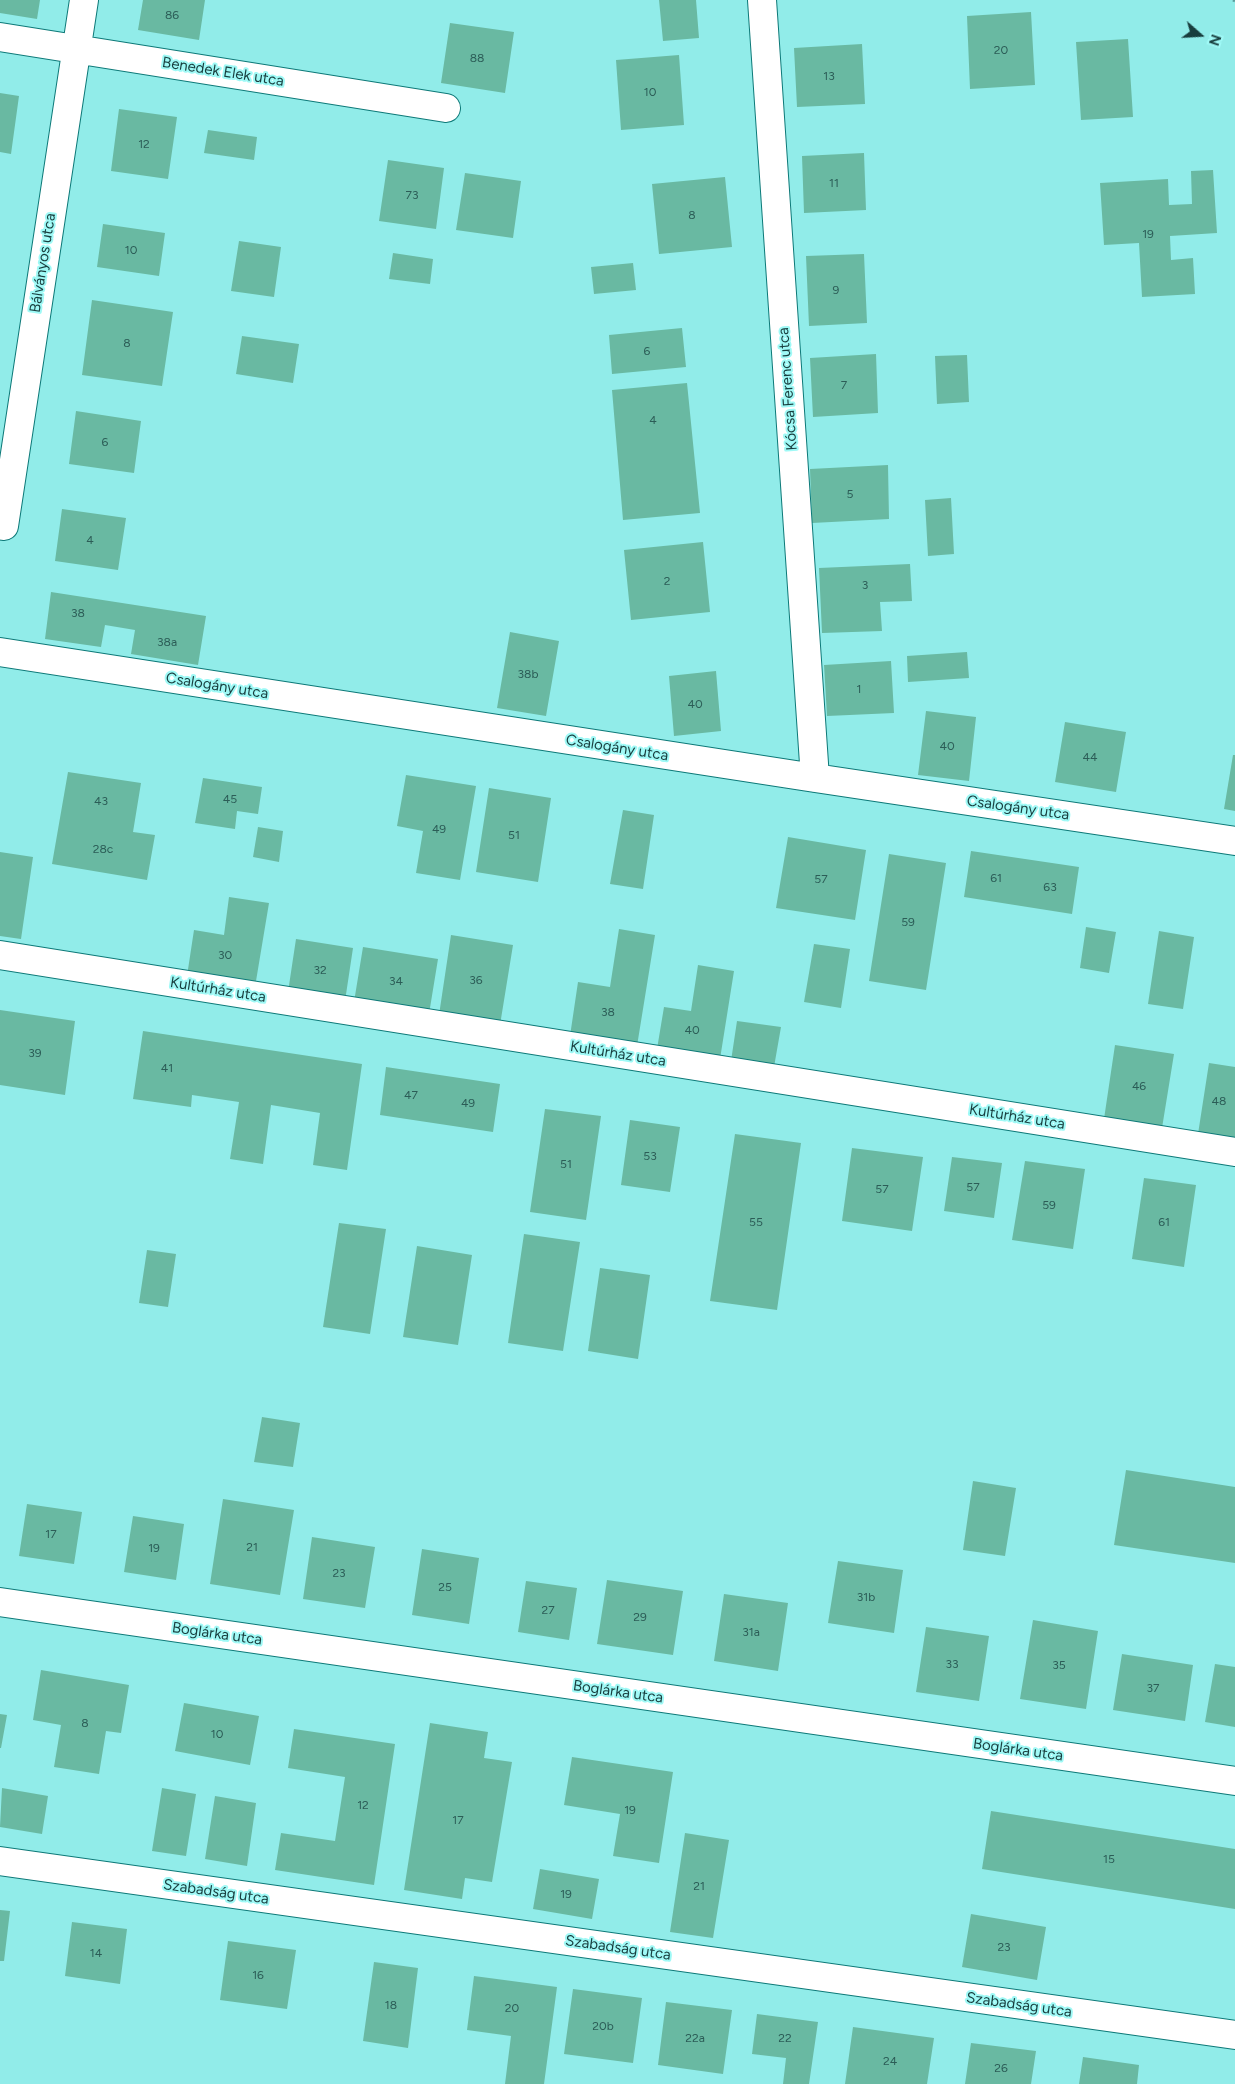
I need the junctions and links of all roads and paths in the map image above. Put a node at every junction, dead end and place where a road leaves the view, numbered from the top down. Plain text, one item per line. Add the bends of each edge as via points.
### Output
1 (84, 0) edge
2 (762, 0) edge
3 (0, 36) edge
4 (76, 48) junction
5 (446, 108) dead end
6 (4, 526) dead end
7 (0, 652) edge
8 (815, 778) junction
9 (1235, 841) edge
10 (0, 955) edge
11 (1235, 1152) edge
12 (0, 1602) edge
13 (1235, 1781) edge
14 (0, 1861) edge
15 (1235, 2035) edge

1 - 4 street, Bálványos utca
2 - 8 street, Kócsa Ferenc utca
3 - 4 street, Benedek Elek utca
4 - 5 street, Benedek Elek utca
4 - 6 street, Bálványos utca
7 - 8 street, Csalogány utca
8 - 9 street, Csalogány utca
10 - 11 street, Kultúrház utca
12 - 13 street, Boglárka utca
14 - 15 street, Szabadság utca

